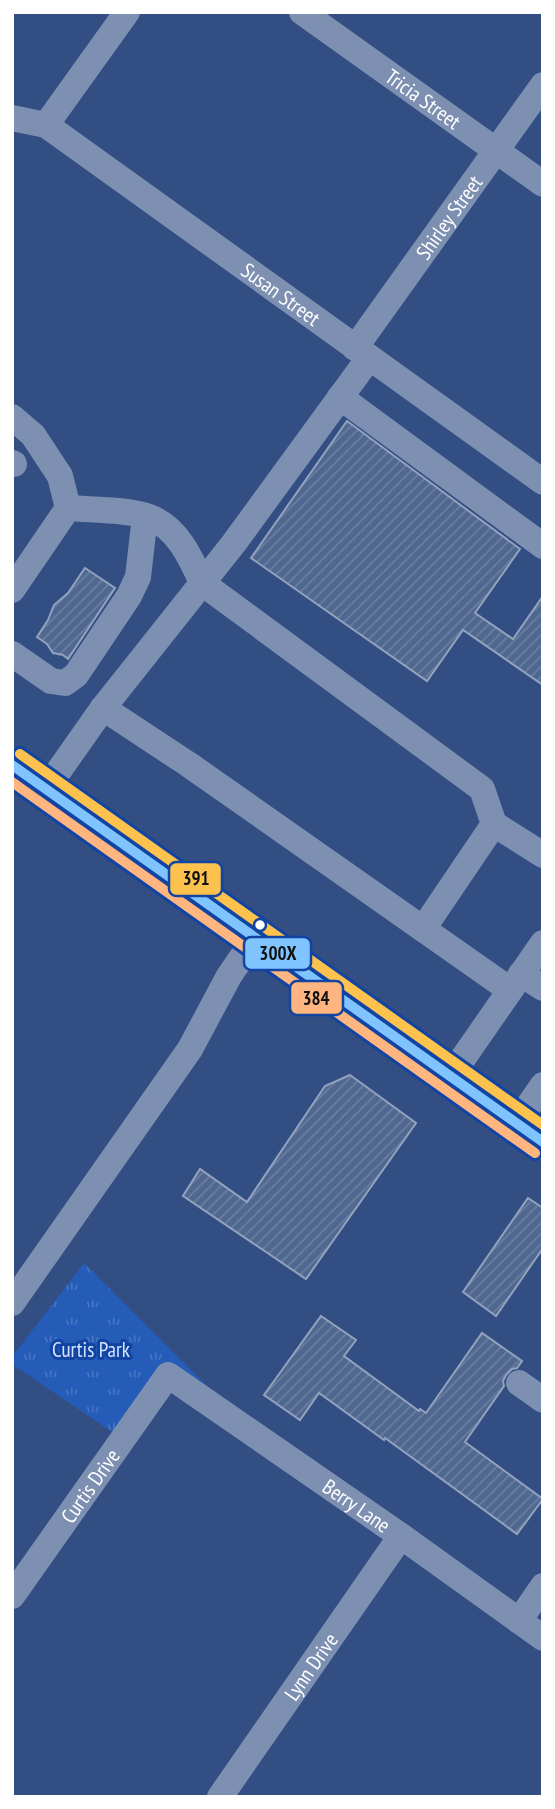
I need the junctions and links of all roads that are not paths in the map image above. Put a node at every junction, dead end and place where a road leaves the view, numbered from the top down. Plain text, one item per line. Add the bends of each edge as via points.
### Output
1 (127, 12) edge
2 (302, 12) edge
3 (543, 85) edge
4 (12, 118) edge
5 (46, 125) junction
6 (495, 150) junction
7 (543, 184) edge
8 (362, 353) junction
9 (340, 397) junction
10 (12, 417) edge
11 (543, 482) edge
12 (68, 508) junction
13 (145, 516) junction
14 (543, 546) edge
15 (202, 583) junction
16 (12, 590) edge
17 (12, 654) edge
18 (103, 708) junction
19 (12, 765) edge
20 (46, 789) junction
21 (494, 824) junction
22 (543, 855) edge
23 (423, 929) junction
24 (255, 938) junction
25 (543, 943) edge
26 (525, 984) edge
27 (450, 1077) junction
28 (543, 1085) edge
29 (530, 1133) edge
30 (12, 1303) edge
31 (169, 1375) joint
32 (519, 1383) dead end
33 (543, 1399) edge
34 (401, 1536) junction
35 (543, 1586) edge
36 (12, 1596) edge
37 (519, 1621) junction
38 (543, 1638) edge
39 (220, 1797) edge

1 - 5 street
2 - 6 street, Tricia Street
3 - 6 street, Shirley Street
4 - 5 street, Susan Street
5 - 8 street, Susan Street
6 - 7 street, Tricia Street
6 - 8 street, Shirley Street
8 - 9 street, Shirley Street
8 - 11 street, Susan Street
9 - 14 street
9 - 15 street, Shirley Street
10 - 12 street via 33,435 60,476
12 - 13 street
12 - 16 street
13 - 15 street via 173,533
13 - 17 street via 138,577 76,675 65,683 51,681
15 - 18 street, Shirley Street
15 - 21 street via 482,789
18 - 20 street, Shirley Street
18 - 23 street
19 - 20 main road
20 - 24 main road
21 - 22 street
21 - 23 street
23 - 26 street
24 - 27 main road
24 - 30 street via 190,1049
25 - 26 street
26 - 27 street
27 - 29 main road
28 - 29 street
31 - 34 street, Berry Lane
31 - 36 street, Curtis Drive
32 - 33 street
34 - 37 street, Berry Lane
34 - 39 street, Lynn Drive
35 - 37 street
37 - 38 street, Berry Lane

